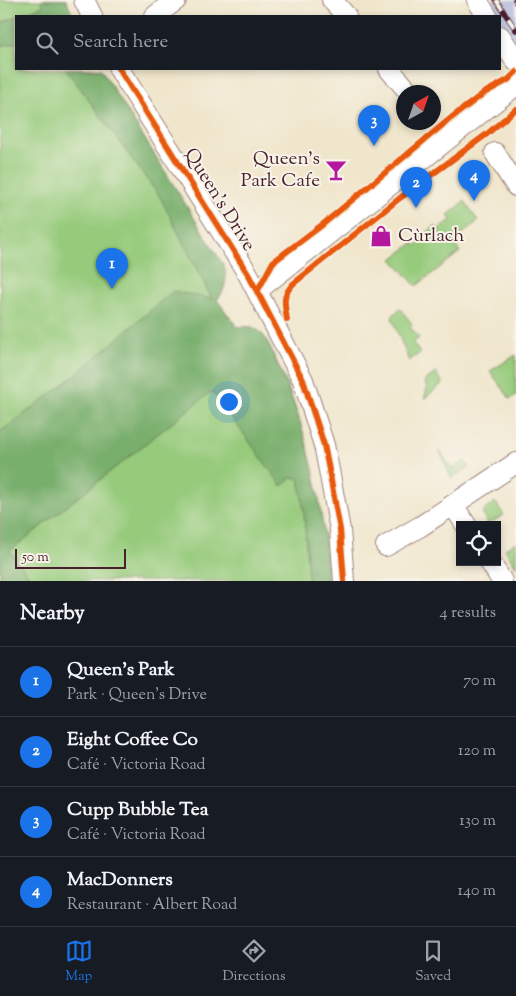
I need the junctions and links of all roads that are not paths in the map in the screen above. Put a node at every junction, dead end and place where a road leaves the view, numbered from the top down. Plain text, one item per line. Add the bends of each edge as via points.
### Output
1 (84, 0) edge
2 (176, 0) edge
3 (332, 0) edge
4 (477, 0) edge
5 (92, 15) edge
6 (156, 15) edge
7 (345, 15) edge
8 (486, 15) edge
9 (501, 38) edge
10 (516, 61) edge
11 (120, 70) edge
12 (391, 70) edge
13 (403, 85) edge
14 (516, 85) edge
15 (495, 154) dead end
16 (516, 186) edge
17 (258, 290) junction
18 (516, 464) edge
19 (453, 505) junction
20 (463, 521) edge
21 (386, 546) dead end
22 (493, 566) edge
23 (344, 581) edge
24 (502, 581) edge

1 - 5 street
2 - 6 street
3 - 7 street
4 - 8 street
9 - 10 street
11 - 17 street, Queen's Drive
12 - 13 street
14 - 17 street
15 - 16 street
17 - 23 street, Queen's Drive via 303,380 324,445 338,514
18 - 19 street
19 - 20 street
19 - 21 street
22 - 24 street

